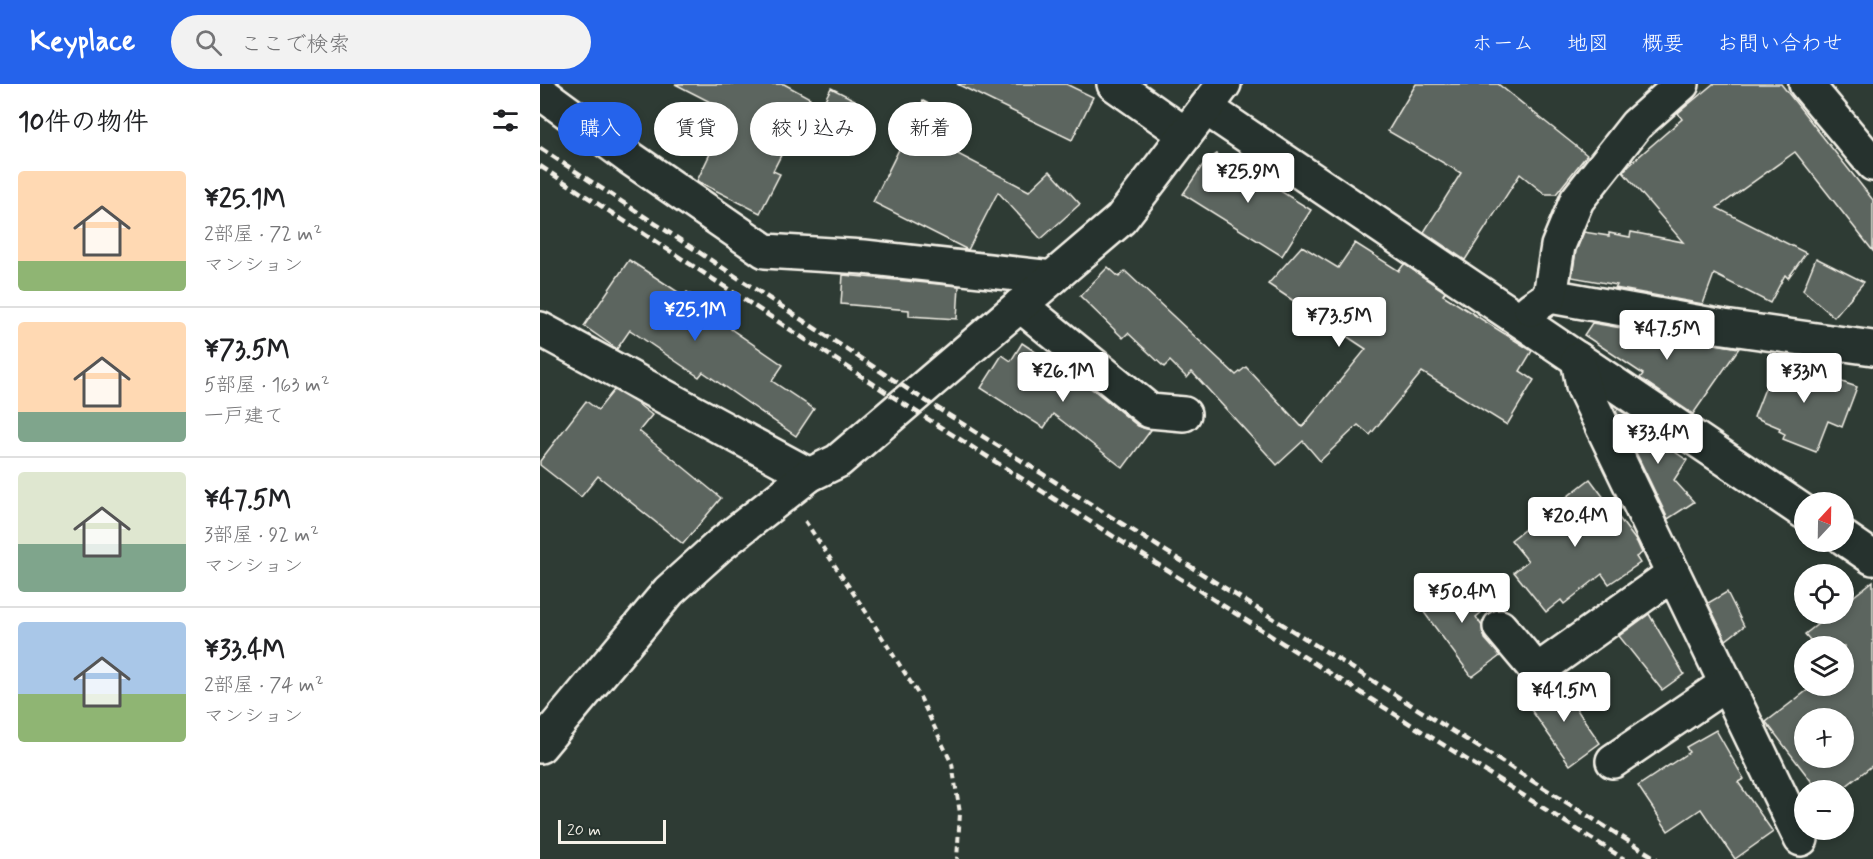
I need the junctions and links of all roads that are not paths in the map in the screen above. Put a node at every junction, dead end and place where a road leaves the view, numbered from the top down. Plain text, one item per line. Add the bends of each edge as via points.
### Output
1 (1114, 84) edge
2 (1682, 84) edge
3 (1806, 84) edge
4 (550, 92) edge
5 (1215, 96) edge
6 (1185, 134) junction
7 (1873, 164) edge
8 (1052, 278) junction
9 (1550, 296) junction
10 (1020, 305) junction
11 (1517, 318) junction
12 (540, 329) edge
13 (1873, 348) edge
14 (1578, 359) junction
15 (1184, 414) dead end
16 (797, 484) junction
17 (1794, 505) edge
18 (1854, 545) edge
19 (1873, 558) edge
20 (1673, 574) junction
21 (1500, 627) dead end
22 (1726, 684) junction
23 (540, 746) edge
24 (1613, 762) dead end
25 (1794, 825) edge

1 - 6 street
2 - 9 street via 1636,126 1577,200 1558,246
3 - 7 street
4 - 8 street via 630,158 765,251 864,257
5 - 6 street
5 - 11 street
6 - 8 street via 1121,219
8 - 10 street
9 - 11 street
9 - 13 street
10 - 15 street via 1150,411
10 - 16 street via 838,460
11 - 14 street
12 - 16 street
14 - 17 street
14 - 20 street via 1583,386
16 - 23 street via 669,591
18 - 19 street
20 - 21 street via 1537,670
20 - 22 street
22 - 24 street
22 - 25 street

